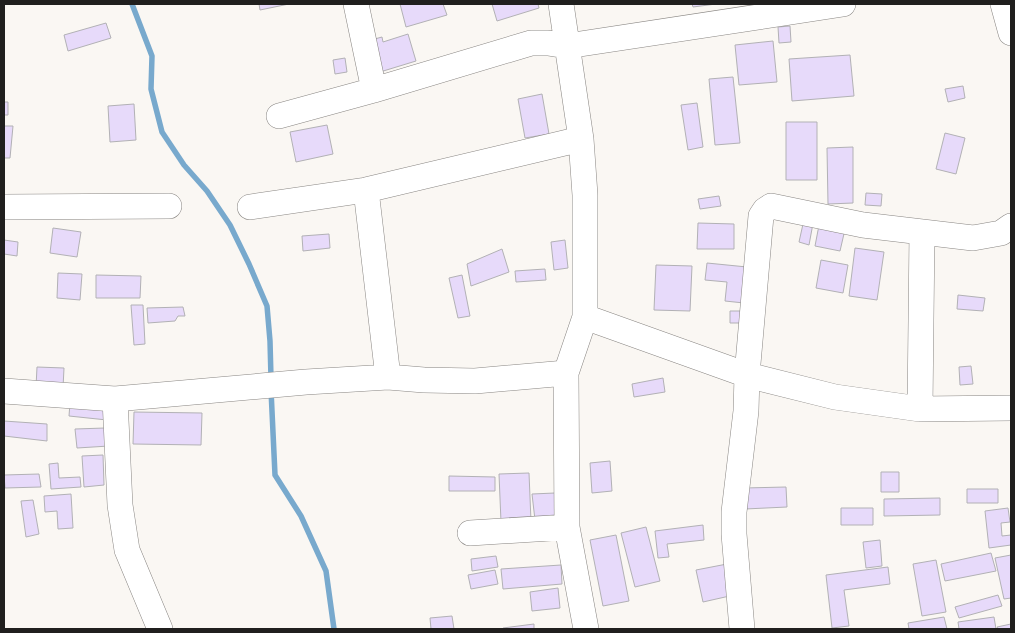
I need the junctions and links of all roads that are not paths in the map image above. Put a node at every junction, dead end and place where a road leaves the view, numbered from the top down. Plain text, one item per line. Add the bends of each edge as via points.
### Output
1 (356, 4) edge
2 (561, 4) edge
3 (842, 4) edge
4 (1003, 4) edge
5 (1011, 33) edge
6 (567, 46) junction
7 (374, 90) junction
8 (279, 116) dead end
9 (580, 139) junction
10 (366, 190) junction
11 (169, 206) dead end
12 (4, 207) edge
13 (250, 207) dead end
14 (1011, 226) edge
15 (922, 232) junction
16 (585, 317) junction
17 (566, 373) junction
18 (747, 375) junction
19 (388, 377) junction
20 (4, 391) edge
21 (115, 399) junction
22 (1011, 408) edge
23 (920, 409) junction
24 (567, 527) junction
25 (470, 533) dead end
26 (160, 629) edge
27 (586, 629) edge
28 (742, 629) edge

1 - 7 street
2 - 6 street
3 - 6 street
4 - 5 street
6 - 7 street via 531,43
6 - 9 street
7 - 8 street
9 - 10 street
9 - 16 street via 586,215
10 - 13 street
10 - 19 street
11 - 12 street
14 - 15 street via 1001,233 973,238
15 - 18 street via 772,206 764,210
15 - 23 street
16 - 17 street
16 - 18 street
17 - 19 street via 475,381
17 - 24 street
18 - 23 street via 835,397
18 - 28 street via 734,512
19 - 21 street
20 - 21 street
21 - 26 street via 120,505 127,550
22 - 23 street
24 - 25 street
24 - 27 street

